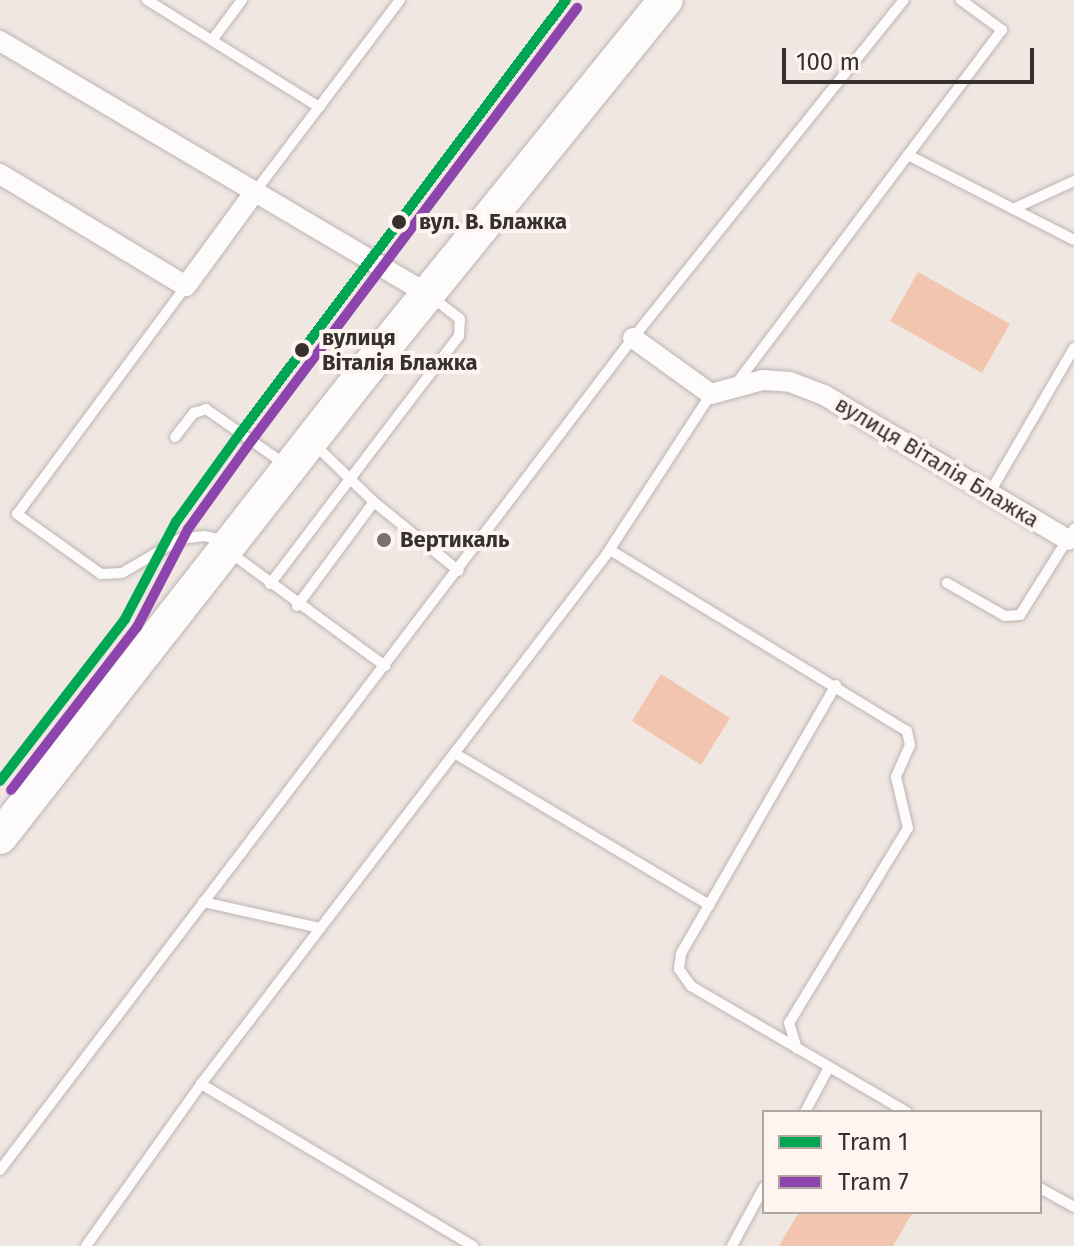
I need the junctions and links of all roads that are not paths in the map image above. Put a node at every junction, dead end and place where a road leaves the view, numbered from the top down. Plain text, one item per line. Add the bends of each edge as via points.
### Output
1 (147, 0) edge
2 (242, 0) edge
3 (400, 0) edge
4 (666, 0) edge
5 (904, 0) edge
6 (961, 0) edge
7 (213, 39) junction
8 (0, 41) edge
9 (319, 107) junction
10 (908, 155) junction
11 (0, 174) edge
12 (1074, 181) edge
13 (254, 193) junction
14 (1013, 209) junction
15 (1074, 240) edge
16 (186, 286) junction
17 (427, 294) junction
18 (633, 338) junction
19 (1074, 348) edge
20 (736, 384) junction
21 (711, 394) junction
22 (175, 437) dead end
23 (300, 454) junction
24 (352, 481) junction
25 (989, 494) junction
26 (374, 502) junction
27 (1072, 537) edge
28 (229, 547) junction
29 (610, 550) junction
30 (459, 571) junction
31 (947, 583) dead end
32 (270, 584) junction
33 (297, 606) junction
34 (385, 666) junction
35 (836, 685) junction
36 (456, 754) junction
37 (0, 837) edge
38 (203, 902) junction
39 (709, 905) junction
40 (320, 928) junction
41 (797, 1049) junction
42 (829, 1067) junction
43 (201, 1084) junction
44 (806, 1110) edge
45 (904, 1110) edge
46 (1, 1167) edge
47 (1042, 1189) edge
48 (762, 1191) edge
49 (1074, 1207) edge
50 (86, 1246) edge
51 (473, 1246) edge
52 (732, 1246) edge

1 - 7 lane
2 - 7 lane
3 - 9 lane
4 - 17 highway
5 - 18 lane
6 - 10 lane via 1002,30
7 - 9 lane
8 - 13 street
9 - 13 lane
10 - 14 lane
10 - 20 lane
11 - 16 street
12 - 14 lane
13 - 16 street
13 - 17 street
14 - 15 lane
16 - 28 lane via 17,514 101,574 122,573 180,539 204,536
17 - 23 highway
17 - 24 lane via 460,319 459,336
18 - 21 street
18 - 30 lane
19 - 25 lane
20 - 21 street, вулиця Віталія Блажка
20 - 25 street, вулиця Віталія Блажка via 790,382 824,395
21 - 29 lane
22 - 23 lane via 194,413 206,409
23 - 24 lane
23 - 28 highway
24 - 26 lane
24 - 32 lane
25 - 27 street, вулиця Віталія Блажка
26 - 30 lane
26 - 33 lane
27 - 31 lane via 1020,615 1005,616
28 - 32 lane
28 - 37 highway
29 - 35 lane
29 - 36 lane
30 - 34 lane
32 - 33 lane
33 - 34 lane
34 - 38 lane
35 - 39 lane
35 - 41 lane via 907,731 910,745 896,777 908,828 789,1023
36 - 39 lane
36 - 40 lane
38 - 40 lane
38 - 46 lane
39 - 41 lane via 681,954 681,975
40 - 43 lane
41 - 42 lane
42 - 44 lane
42 - 45 lane
43 - 50 lane
43 - 51 lane
47 - 49 lane
48 - 52 lane

